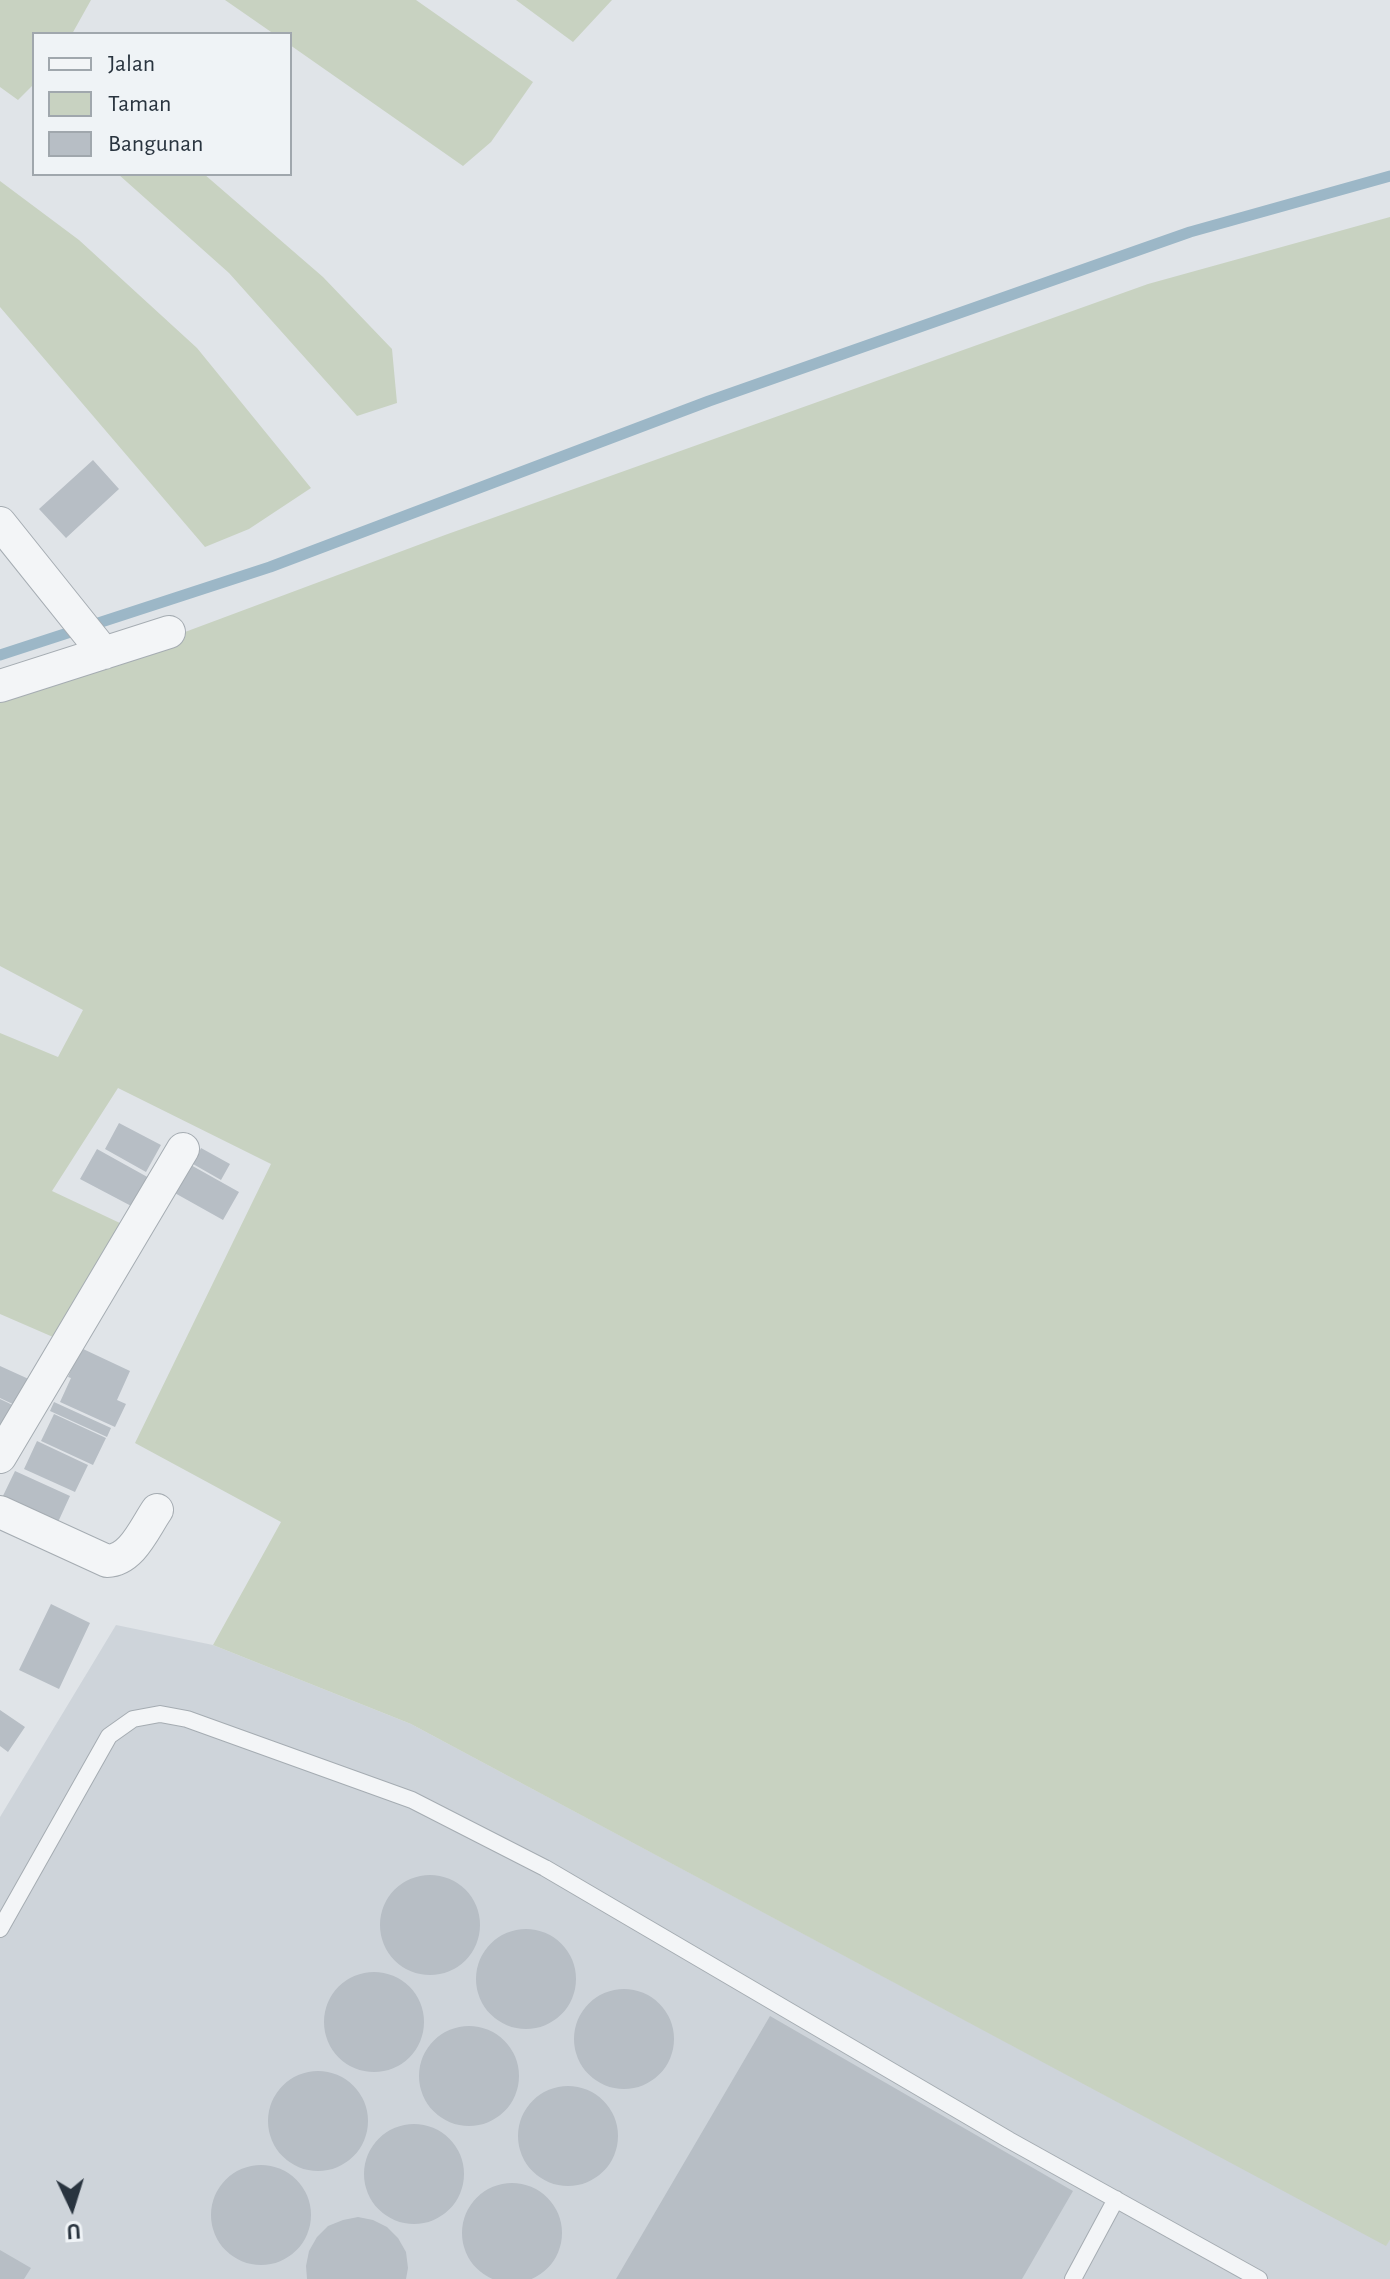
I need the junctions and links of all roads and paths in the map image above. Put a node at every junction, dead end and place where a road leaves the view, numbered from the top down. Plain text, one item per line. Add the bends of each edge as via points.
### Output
1 (0, 523) edge
2 (169, 632) dead end
3 (104, 653) junction
4 (0, 686) edge
5 (183, 1149) dead end
6 (0, 1457) edge
7 (157, 1510) dead end
8 (0, 1512) edge
9 (0, 1929) edge
10 (1116, 2199) junction
11 (1073, 2279) edge
12 (1259, 2279) edge

1 - 3 street
2 - 3 street
3 - 4 street
5 - 6 street
7 - 8 street via 127,1555 112,1562
9 - 10 lane via 109,1736 133,1719 160,1714 187,1719 412,1800 545,1868
10 - 11 lane
10 - 12 lane

